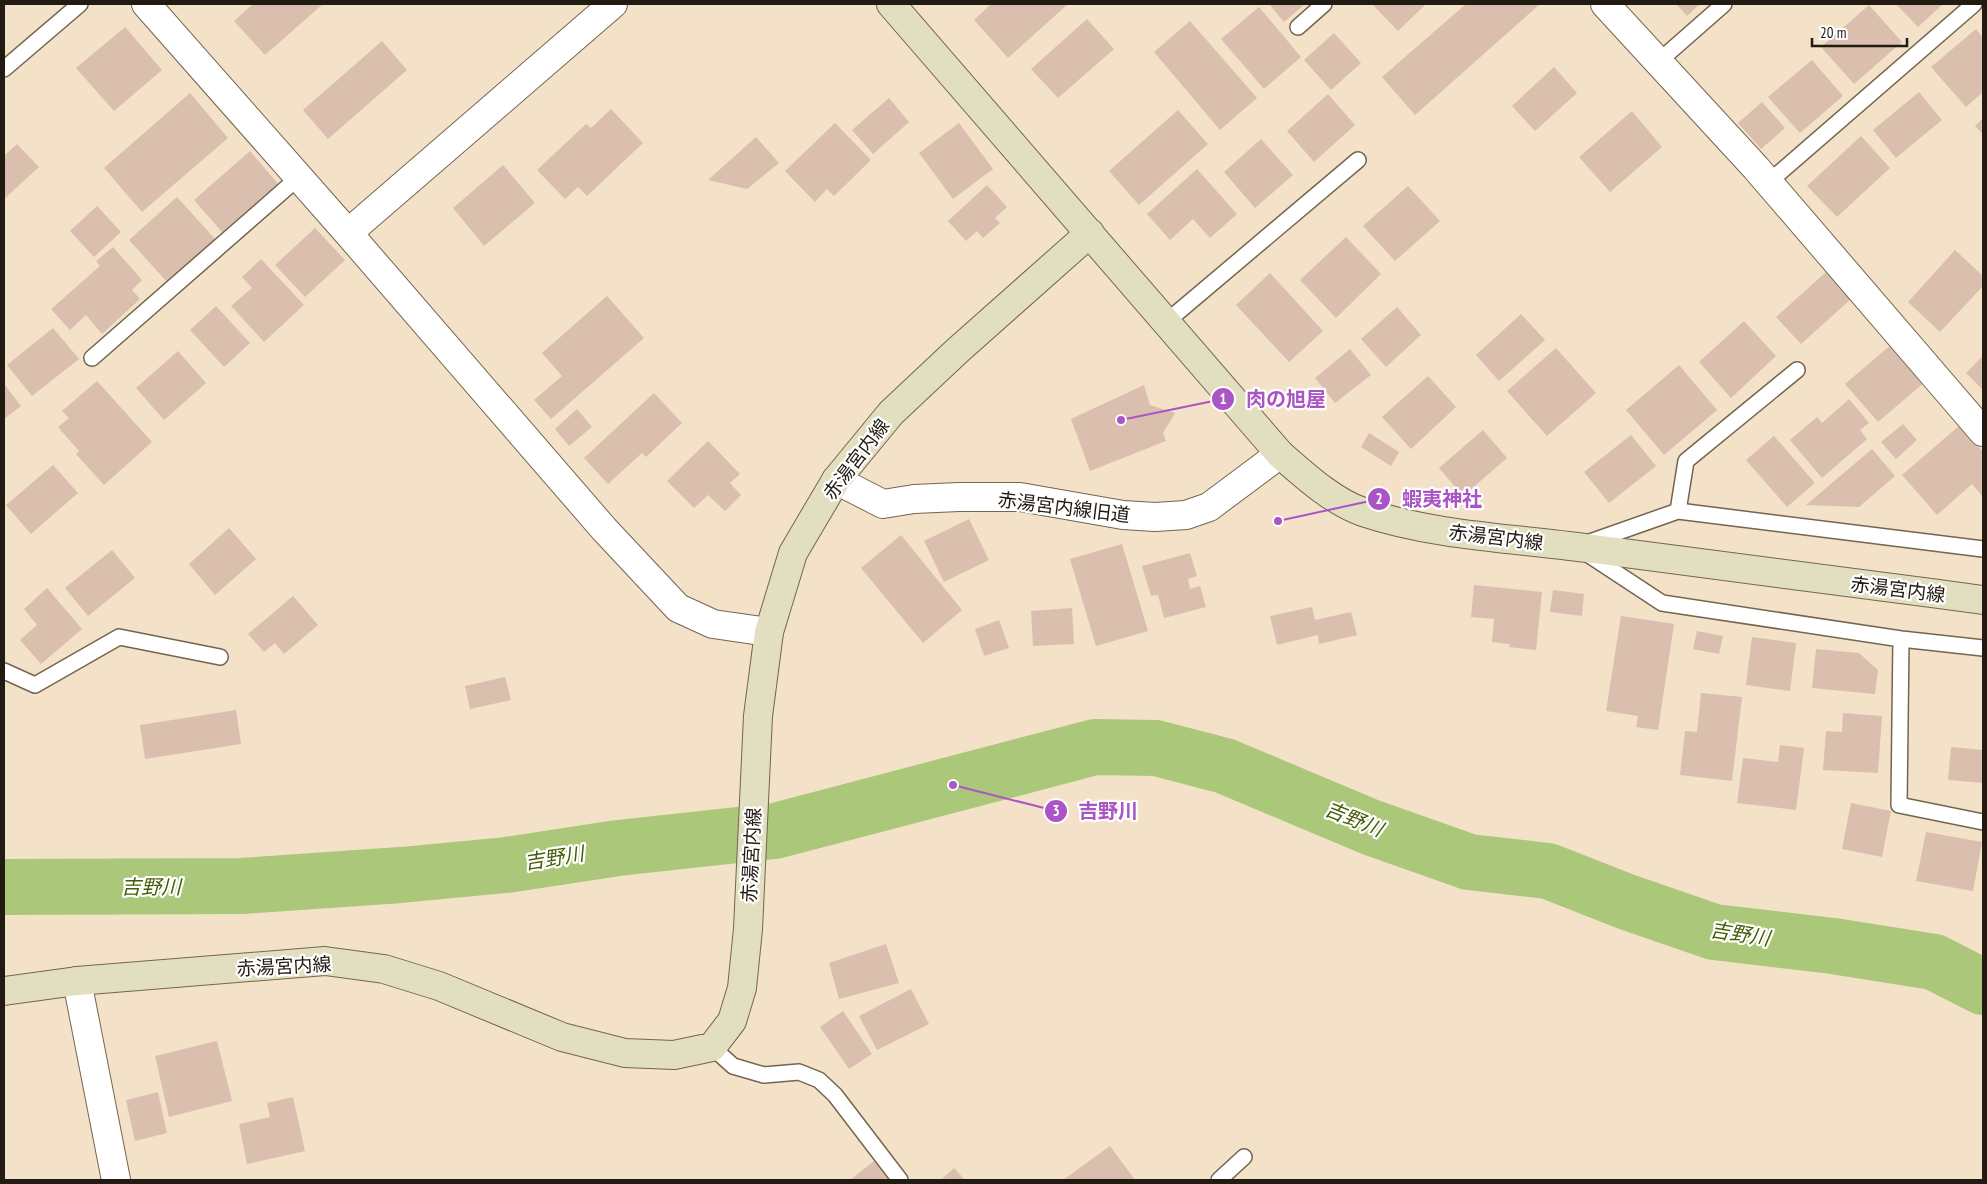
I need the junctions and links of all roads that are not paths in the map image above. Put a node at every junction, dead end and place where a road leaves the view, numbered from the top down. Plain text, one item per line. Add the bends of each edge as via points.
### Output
1 (80, 4) edge
2 (146, 4) edge
3 (612, 4) edge
4 (891, 4) edge
5 (1324, 4) edge
6 (1605, 4) edge
7 (1724, 4) edge
8 (1974, 4) edge
9 (1298, 27) dead end
10 (1658, 62) junction
11 (4, 70) edge
12 (1358, 160) dead end
13 (298, 177) junction
14 (1769, 182) junction
15 (348, 233) junction
16 (1090, 233) junction
17 (1166, 322) junction
18 (92, 358) dead end
19 (1797, 370) dead end
20 (1983, 432) edge
21 (1280, 454) junction
22 (836, 480) junction
23 (1678, 512) junction
24 (1576, 546) junction
25 (1983, 549) edge
26 (1983, 600) edge
27 (769, 632) junction
28 (1902, 638) junction
29 (1983, 648) edge
30 (220, 657) dead end
31 (4, 671) edge
32 (1983, 822) edge
33 (77, 981) junction
34 (4, 991) edge
35 (712, 1047) junction
36 (1244, 1157) dead end
37 (116, 1180) edge
38 (900, 1180) edge
39 (1220, 1180) edge

1 - 11 lane
2 - 13 street
3 - 15 street
4 - 16 main road
5 - 9 lane
6 - 10 street
7 - 10 lane
8 - 14 lane
10 - 14 street
12 - 17 lane
13 - 15 street
13 - 18 lane
14 - 20 street
15 - 27 street via 604,529 678,608 713,624
16 - 17 main road, 赤湯宮内線
16 - 22 main road, 赤湯宮内線 via 891,413
17 - 21 main road, 赤湯宮内線
19 - 23 lane via 1686,461
21 - 22 street, 赤湯宮内線旧道 via 1209,507 1186,515 1155,518 1020,497 914,499 883,504
21 - 24 main road, 赤湯宮内線 via 1333,496 1361,511 1403,523 1468,534
22 - 27 main road, 赤湯宮内線 via 793,553
23 - 24 lane
23 - 25 lane
24 - 26 main road, 赤湯宮内線
24 - 28 lane via 1662,603
27 - 35 main road, 赤湯宮内線 via 758,716 742,988 732,1020
28 - 29 lane
28 - 32 lane via 1900,805
30 - 31 lane via 119,637 35,685
33 - 34 main road, 赤湯宮内線
33 - 35 main road, 赤湯宮内線 via 325,961 384,968 439,986 562,1037 625,1053 674,1055
33 - 37 street
35 - 38 lane via 733,1066 764,1075 799,1072 819,1080 835,1095
36 - 39 lane

